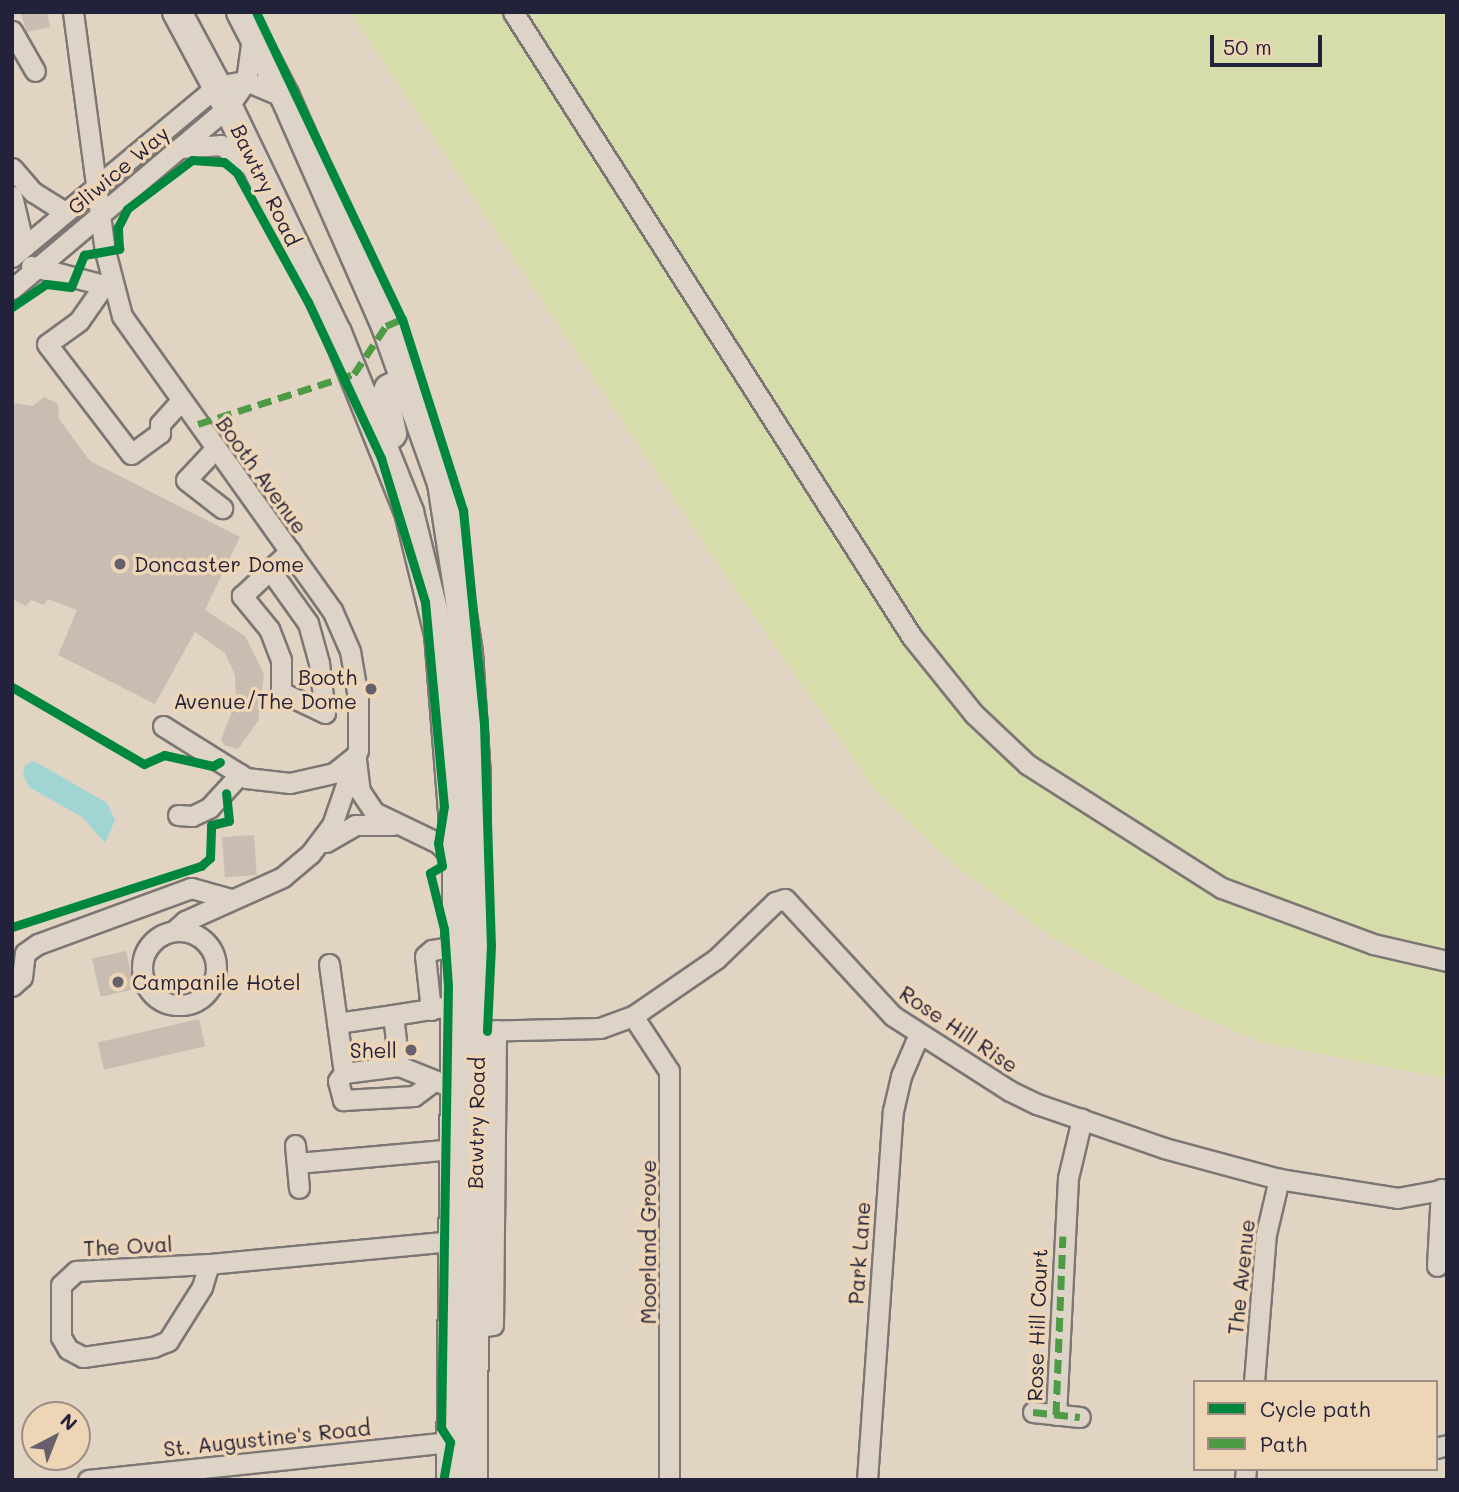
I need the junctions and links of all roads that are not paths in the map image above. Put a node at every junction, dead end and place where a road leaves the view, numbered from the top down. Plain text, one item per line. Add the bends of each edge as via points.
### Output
1 (73, 12) edge
2 (177, 12) edge
3 (513, 12) edge
4 (246, 22) edge
5 (14, 33) edge
6 (36, 71) dead end
7 (246, 81) junction
8 (223, 97) junction
9 (285, 97) junction
10 (180, 148) junction
11 (12, 168) edge
12 (261, 174) junction
13 (97, 183) junction
14 (12, 196) edge
15 (64, 211) junction
16 (99, 214) junction
17 (18, 251) edge
18 (12, 263) edge
19 (38, 267) junction
20 (107, 288) junction
21 (12, 289) edge
22 (407, 380) junction
23 (181, 401) junction
24 (215, 449) junction
25 (222, 508) dead end
26 (408, 512) junction
27 (290, 551) junction
28 (270, 570) junction
29 (163, 726) dead end
30 (355, 756) junction
31 (240, 774) junction
32 (178, 815) dead end
33 (393, 824) junction
34 (310, 854) junction
35 (468, 871) junction
36 (231, 899) junction
37 (175, 930) dead end
38 (1447, 961) edge
39 (329, 964) dead end
40 (12, 986) edge
41 (444, 1007) junction
42 (393, 1015) junction
43 (633, 1016) junction
44 (337, 1023) junction
45 (487, 1030) junction
46 (919, 1034) junction
47 (399, 1066) junction
48 (344, 1073) junction
49 (445, 1083) junction
50 (1082, 1119) junction
51 (455, 1149) junction
52 (1279, 1179) junction
53 (299, 1188) dead end
54 (1444, 1189) edge
55 (452, 1241) junction
56 (209, 1264) junction
57 (1437, 1266) dead end
58 (1254, 1380) edge
59 (1033, 1412) dead end
60 (1056, 1415) junction
61 (1080, 1417) dead end
62 (450, 1442) junction
63 (88, 1480) edge
64 (451, 1480) edge
65 (473, 1480) edge
66 (669, 1480) edge
67 (867, 1480) edge

1 - 13 street, Booth Avenue
2 - 8 highway, Bawtry Road
3 - 38 street via 912,637 974,713 1027,764 1222,888 1373,944
4 - 7 street, Gliwice Way
4 - 9 highway, Bawtry Road
5 - 6 street
7 - 8 street, Gliwice Way
7 - 9 street
8 - 10 street, Gliwice Way
8 - 12 highway, Bawtry Road
8 - 13 street, Gliwice Way
9 - 22 highway, Bawtry Road
10 - 12 street via 221,145
10 - 16 street, Gliwice Way
11 - 15 street via 33,192
12 - 26 highway, Bawtry Road via 337,332
13 - 15 street, Gliwice Way
13 - 16 street, Booth Avenue
14 - 17 street
15 - 17 street, Gliwice Way
16 - 19 street, Gliwice Way
16 - 20 street, Booth Avenue
18 - 19 street
19 - 20 street via 74,274
19 - 21 street, Gliwice Way
20 - 23 street, Booth Avenue
20 - 23 street via 79,321 47,344 131,454 160,433 160,424
22 - 26 highway via 389,389 385,398
22 - 35 highway, Bawtry Road via 442,483 468,653
23 - 24 street, Booth Avenue
24 - 25 street via 186,480
24 - 27 street, Booth Avenue
26 - 35 highway, Bawtry Road via 439,634
27 - 28 street
27 - 30 street, Booth Avenue via 332,610 351,651 359,723
28 - 28 street via 242,596 269,629 282,660 281,692 325,713 319,663 307,623
29 - 31 street
30 - 31 street via 334,773 290,783
30 - 33 street via 360,791 374,812
30 - 34 street, Booth Avenue via 332,825
31 - 32 street via 209,808 192,816
33 - 34 street via 355,825
33 - 35 street via 425,835
34 - 36 street, Booth Avenue via 283,877
35 - 41 highway, Bawtry Road
35 - 45 highway, Bawtry Road
36 - 37 street, Booth Avenue via 185,920
36 - 40 street via 191,888 38,944 25,953 22,977
39 - 44 street
41 - 42 street
41 - 49 highway, Bawtry Road
42 - 44 street
42 - 47 street
43 - 45 street, Rose Hill Rise via 600,1028
43 - 46 street, Rose Hill Rise via 716,959 775,902 785,899 866,990
43 - 66 street, Moorland Grove via 669,1071
44 - 48 street
45 - 65 highway, Bawtry Road via 470,1329
46 - 50 street, Rose Hill Rise via 1010,1091
46 - 67 street, Park Lane via 901,1076 893,1111
47 - 48 street
47 - 49 street
48 - 49 street via 338,1081 346,1102 414,1096
49 - 51 highway, Bawtry Road
50 - 52 street, Rose Hill Rise via 1164,1148
50 - 60 street, Rose Hill Court via 1068,1178
51 - 53 street via 296,1154
51 - 55 highway, Bawtry Road
52 - 54 street, Rose Hill Rise via 1397,1198
52 - 58 street, The Avenue via 1266,1234
54 - 57 street
55 - 56 street, The Oval
55 - 62 highway, Bawtry Road
56 - 56 street, The Oval via 76,1271 61,1285 61,1336 68,1349 83,1357 168,1341 202,1287
59 - 60 street, Rose Hill Court
60 - 61 street, Rose Hill Court
62 - 63 street, St. Augustine's Road
62 - 64 highway, Bawtry Road

